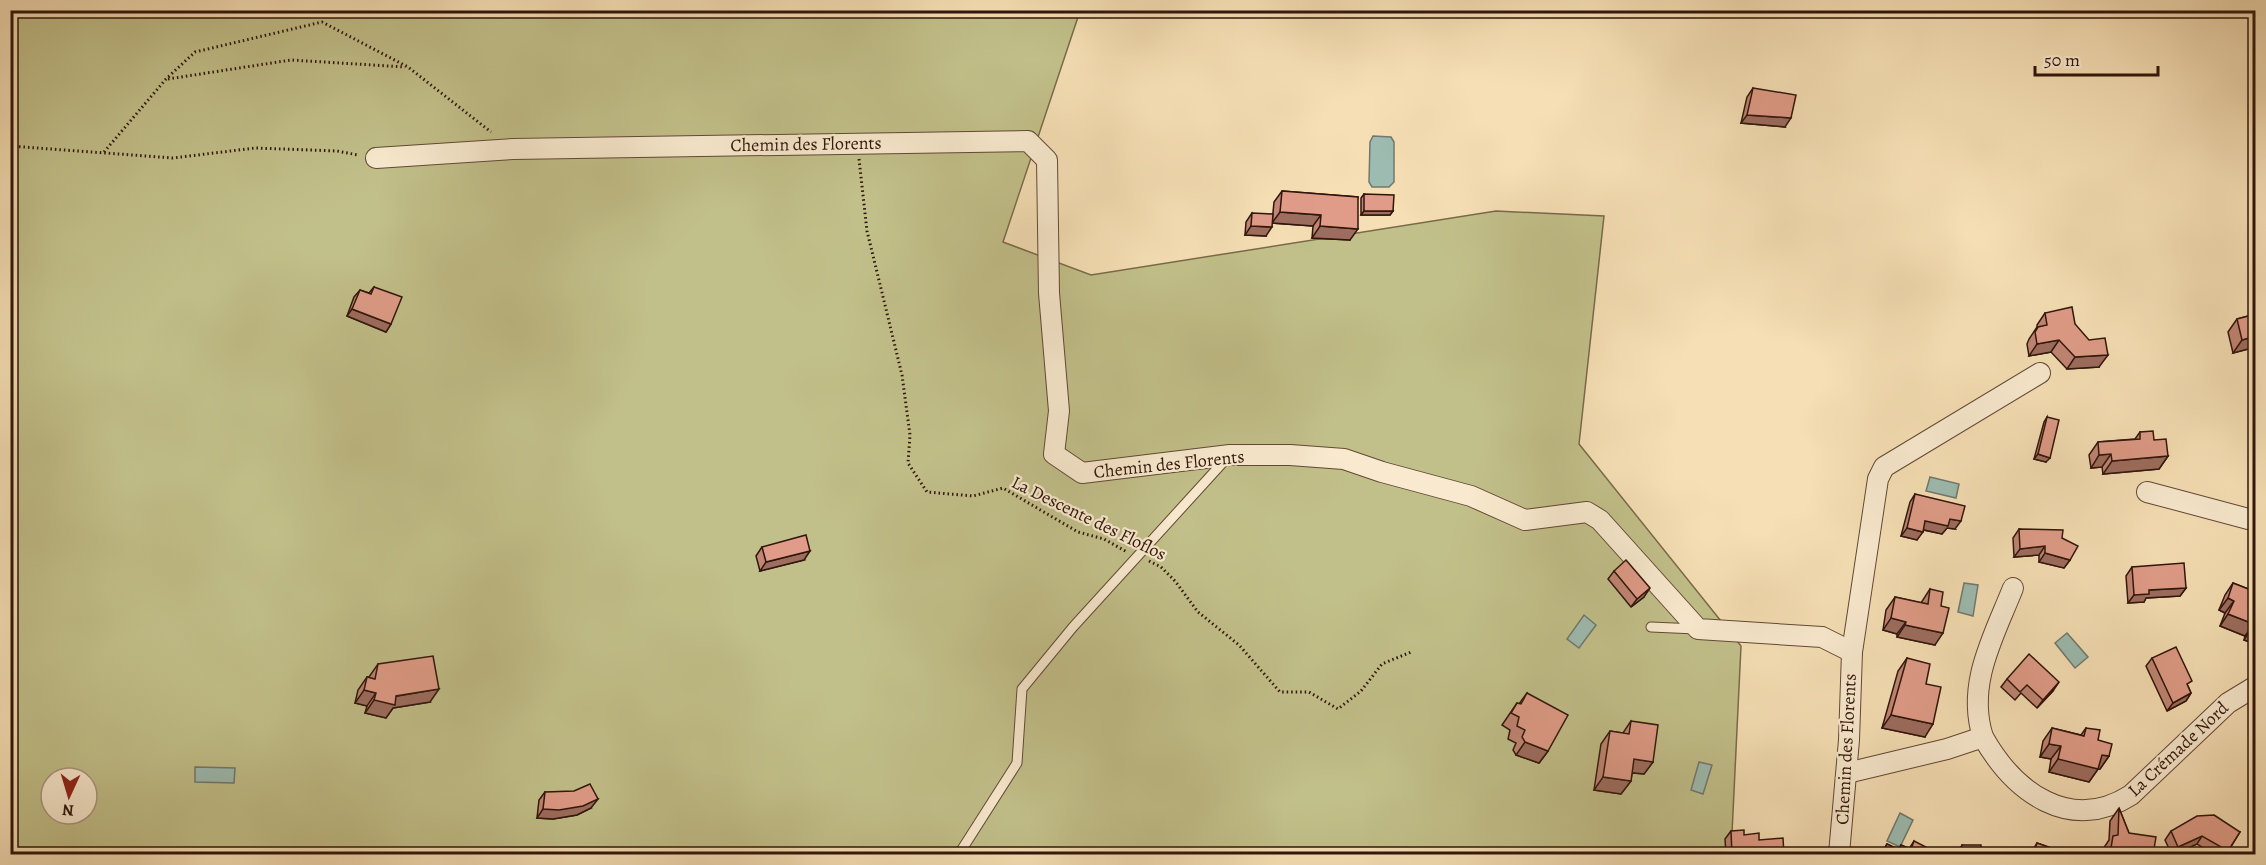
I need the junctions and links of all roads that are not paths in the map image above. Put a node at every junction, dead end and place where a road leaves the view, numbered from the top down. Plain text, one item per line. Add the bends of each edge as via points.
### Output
1 (376, 158) road end
2 (2040, 373) dead end
3 (1230, 455) junction
4 (2147, 492) dead end
5 (2256, 521) edge
6 (2013, 588) dead end
7 (1651, 627) dead end
8 (1698, 629) junction
9 (1852, 652) junction
10 (2256, 686) edge
11 (1983, 737) junction
12 (1847, 773) junction
13 (959, 855) edge
14 (1839, 855) edge

1 - 3 street, Chemin des Florents via 513,148 1028,141 1047,160 1049,293 1059,411 1054,454 1082,473
2 - 9 street via 1884,467 1878,479
3 - 8 street, Chemin des Florents via 1290,454 1344,459 1471,496 1525,520 1587,512 1600,520
3 - 13 lane via 1022,689 1017,764
4 - 5 street
6 - 11 street via 1978,684 1978,721
7 - 8 lane
8 - 9 street, Chemin des Florents via 1822,637
9 - 12 street, Chemin des Florents
10 - 11 street, La Crémade Nord via 2228,703 2131,795 2100,809 2072,810 2033,795 1997,761
11 - 12 street
12 - 14 street, Chemin des Florents

